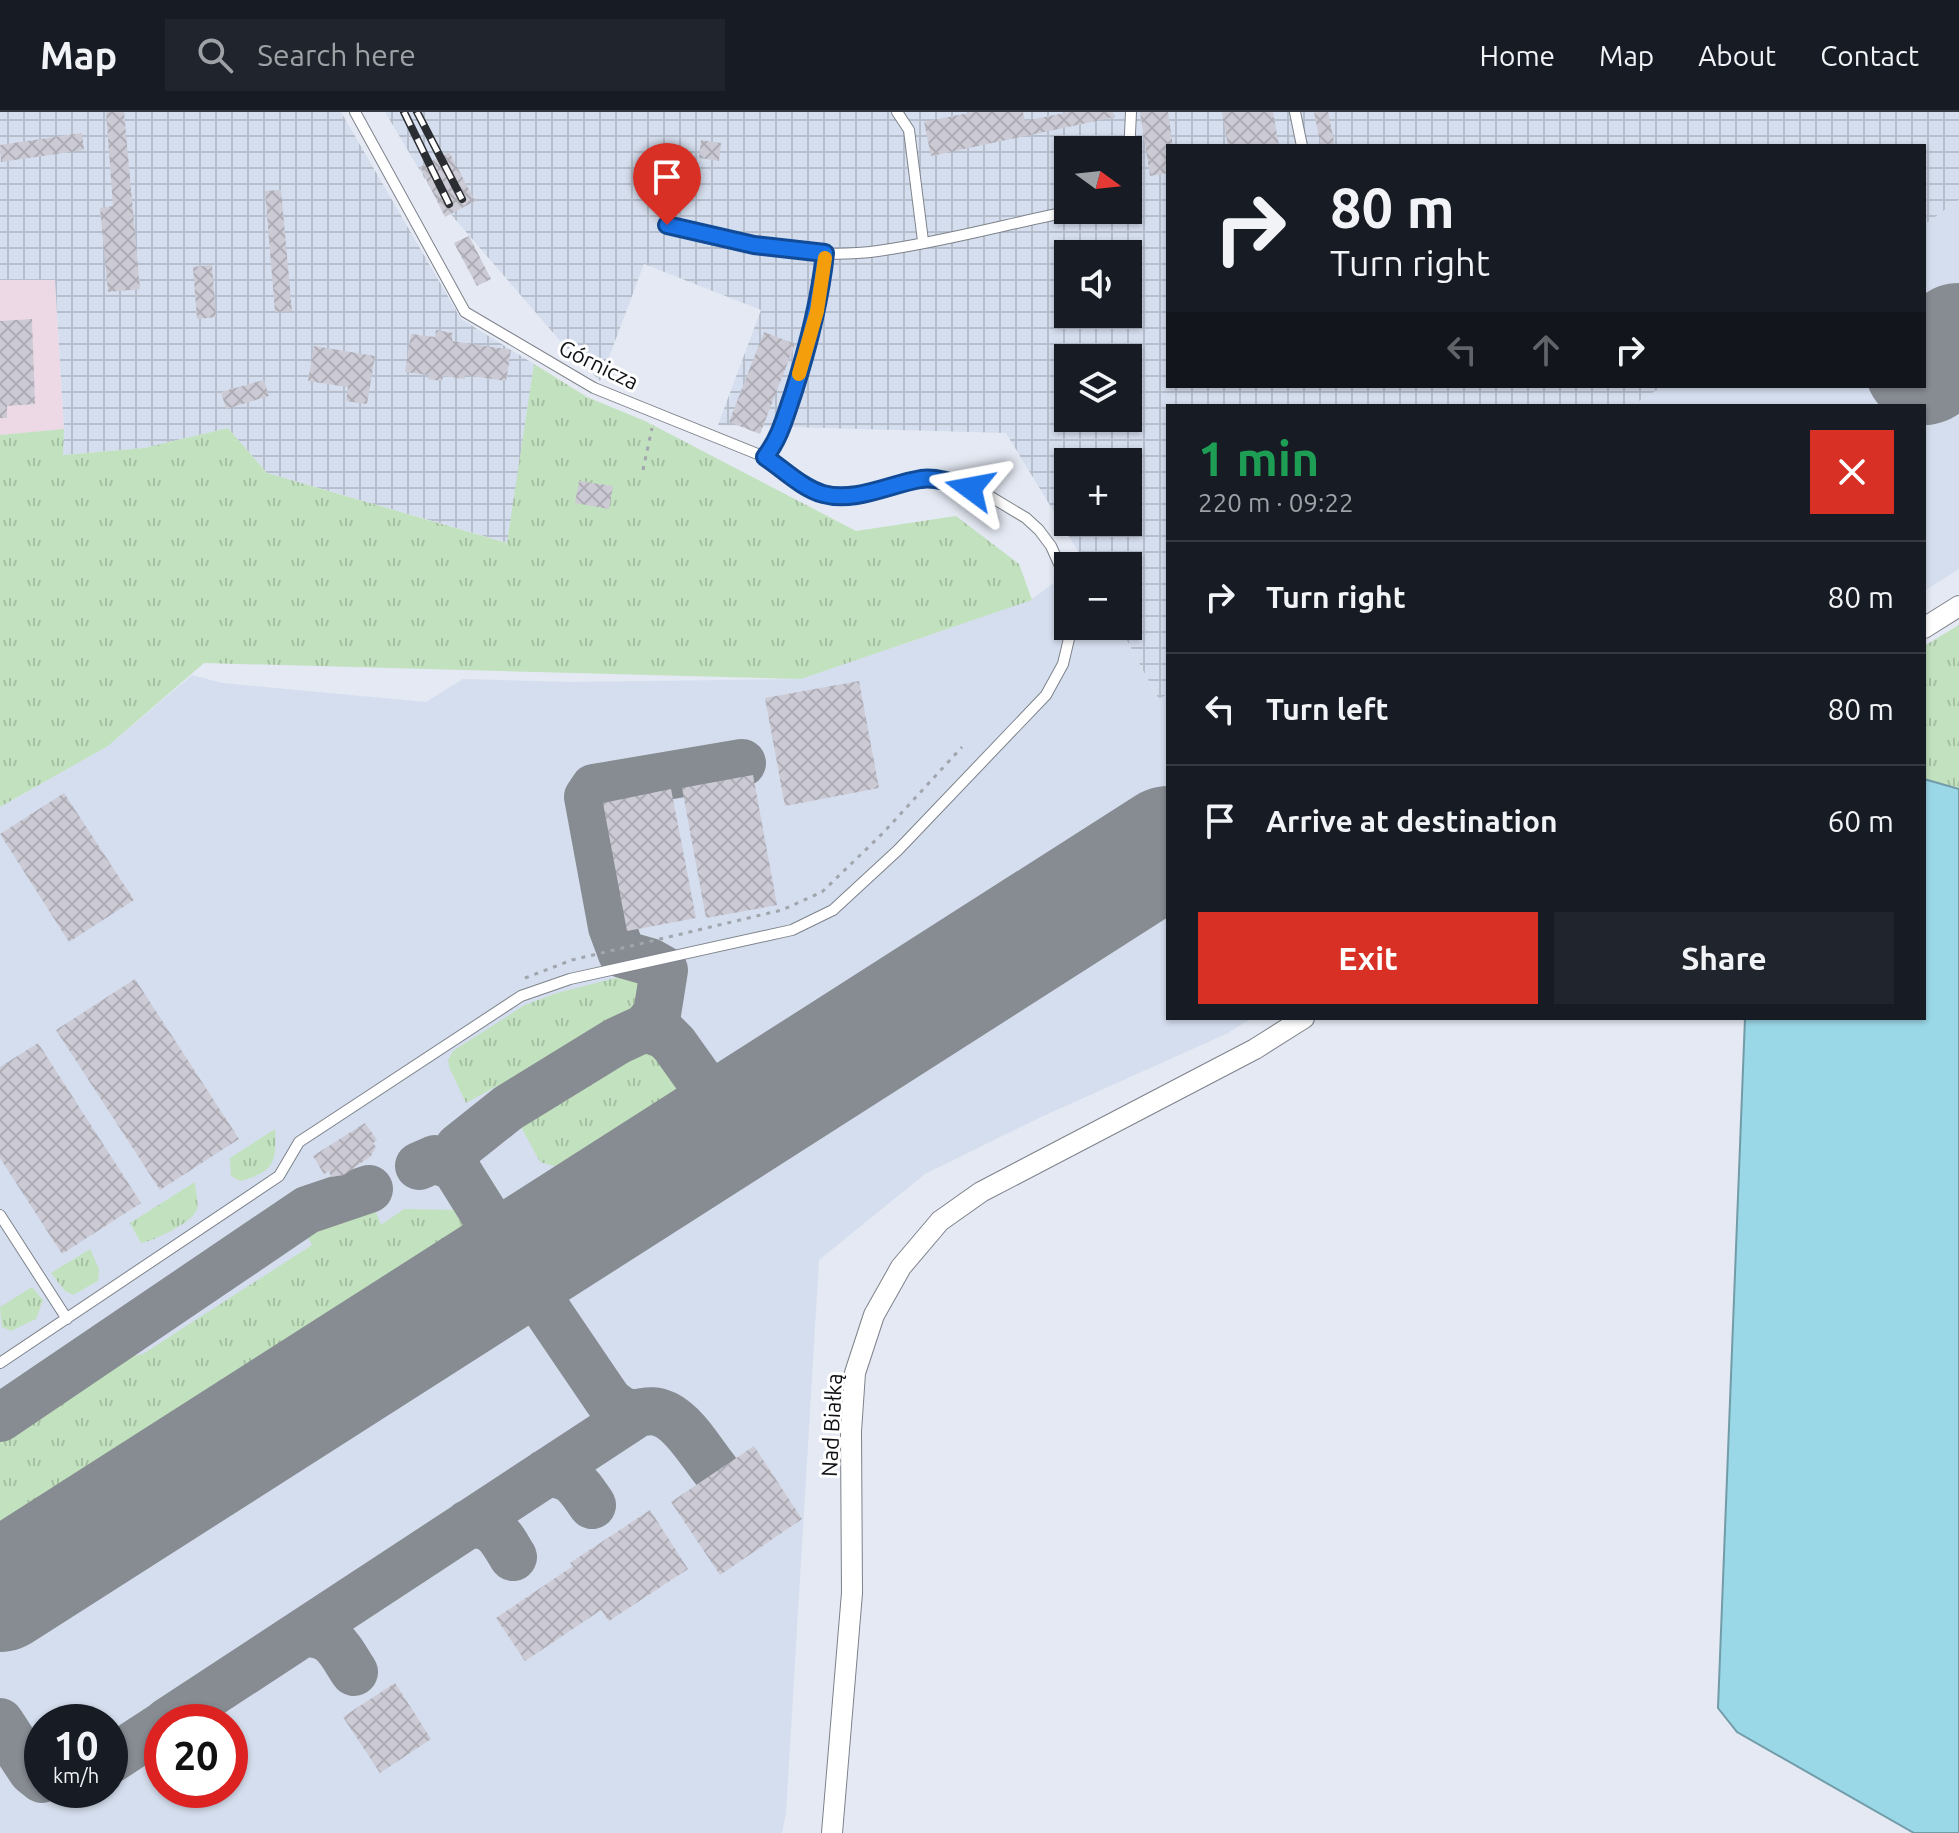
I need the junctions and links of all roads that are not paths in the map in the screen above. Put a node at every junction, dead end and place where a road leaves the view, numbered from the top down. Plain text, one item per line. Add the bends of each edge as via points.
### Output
1 (355, 112) edge
2 (897, 112) edge
3 (1131, 112) edge
4 (1295, 112) edge
5 (1130, 136) edge
6 (1302, 144) edge
7 (676, 166) dead end
8 (1054, 214) edge
9 (923, 241) junction
10 (825, 253) junction
11 (765, 457) junction
12 (1054, 553) edge
13 (1959, 606) edge
14 (1926, 627) edge
15 (1069, 640) edge
16 (1301, 1020) edge
17 (0, 1215) edge
18 (67, 1319) junction
19 (0, 1363) edge
20 (832, 1833) edge

1 - 11 lane, Górnicza via 465,312 594,388
2 - 9 lane via 909,130
3 - 5 lane
4 - 6 lane
7 - 10 lane via 667,225 754,245
8 - 9 lane
9 - 10 lane via 877,251
10 - 11 lane via 802,364 777,441
11 - 12 lane, Górnicza via 812,490 830,495 921,479 951,482 986,494 1026,518
13 - 14 street
15 - 18 lane via 1046,695 833,910 792,930 570,979 521,996 299,1142 279,1176
16 - 20 street, Nad Białką via 981,1192 940,1221 901,1267 874,1315 855,1373 852,1593
17 - 18 lane
18 - 19 lane

